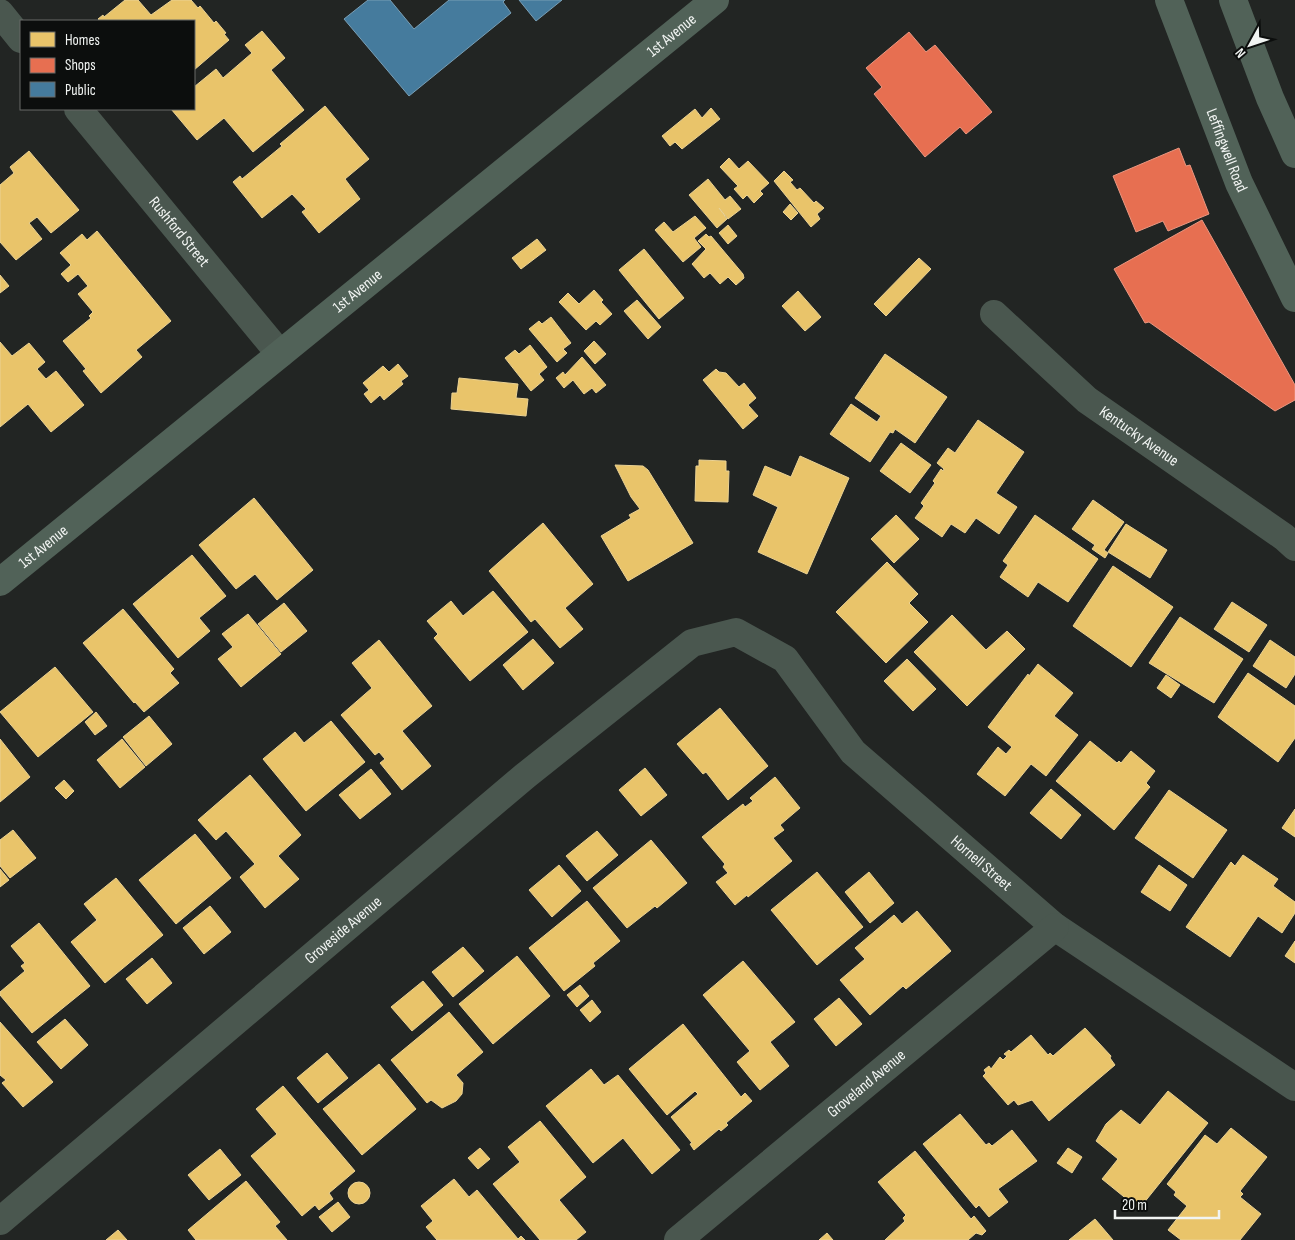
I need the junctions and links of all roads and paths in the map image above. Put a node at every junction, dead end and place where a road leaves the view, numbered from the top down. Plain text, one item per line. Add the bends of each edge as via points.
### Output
1 (715, 0) edge
2 (1168, 0) edge
3 (1232, 0) edge
4 (79, 110) edge
5 (1295, 154) edge
6 (1295, 298) edge
7 (994, 314) dead end
8 (280, 354) junction
9 (1295, 547) edge
10 (0, 582) edge
11 (692, 644) joint
12 (1055, 927) junction
13 (1295, 1087) edge
14 (0, 1221) edge
15 (678, 1240) edge

1 - 8 main road, 1st Avenue
2 - 6 main road, Leffingwell Road via 1239,183
3 - 5 main road
4 - 8 street, Rushford Street
7 - 9 street, Kentucky Avenue via 1087,400
8 - 10 main road, 1st Avenue
11 - 12 street, Hornell Street via 736,632 785,659 853,752
11 - 14 street, Groveside Avenue via 525,776
12 - 13 street, Hornell Street
12 - 15 street, Groveland Avenue

